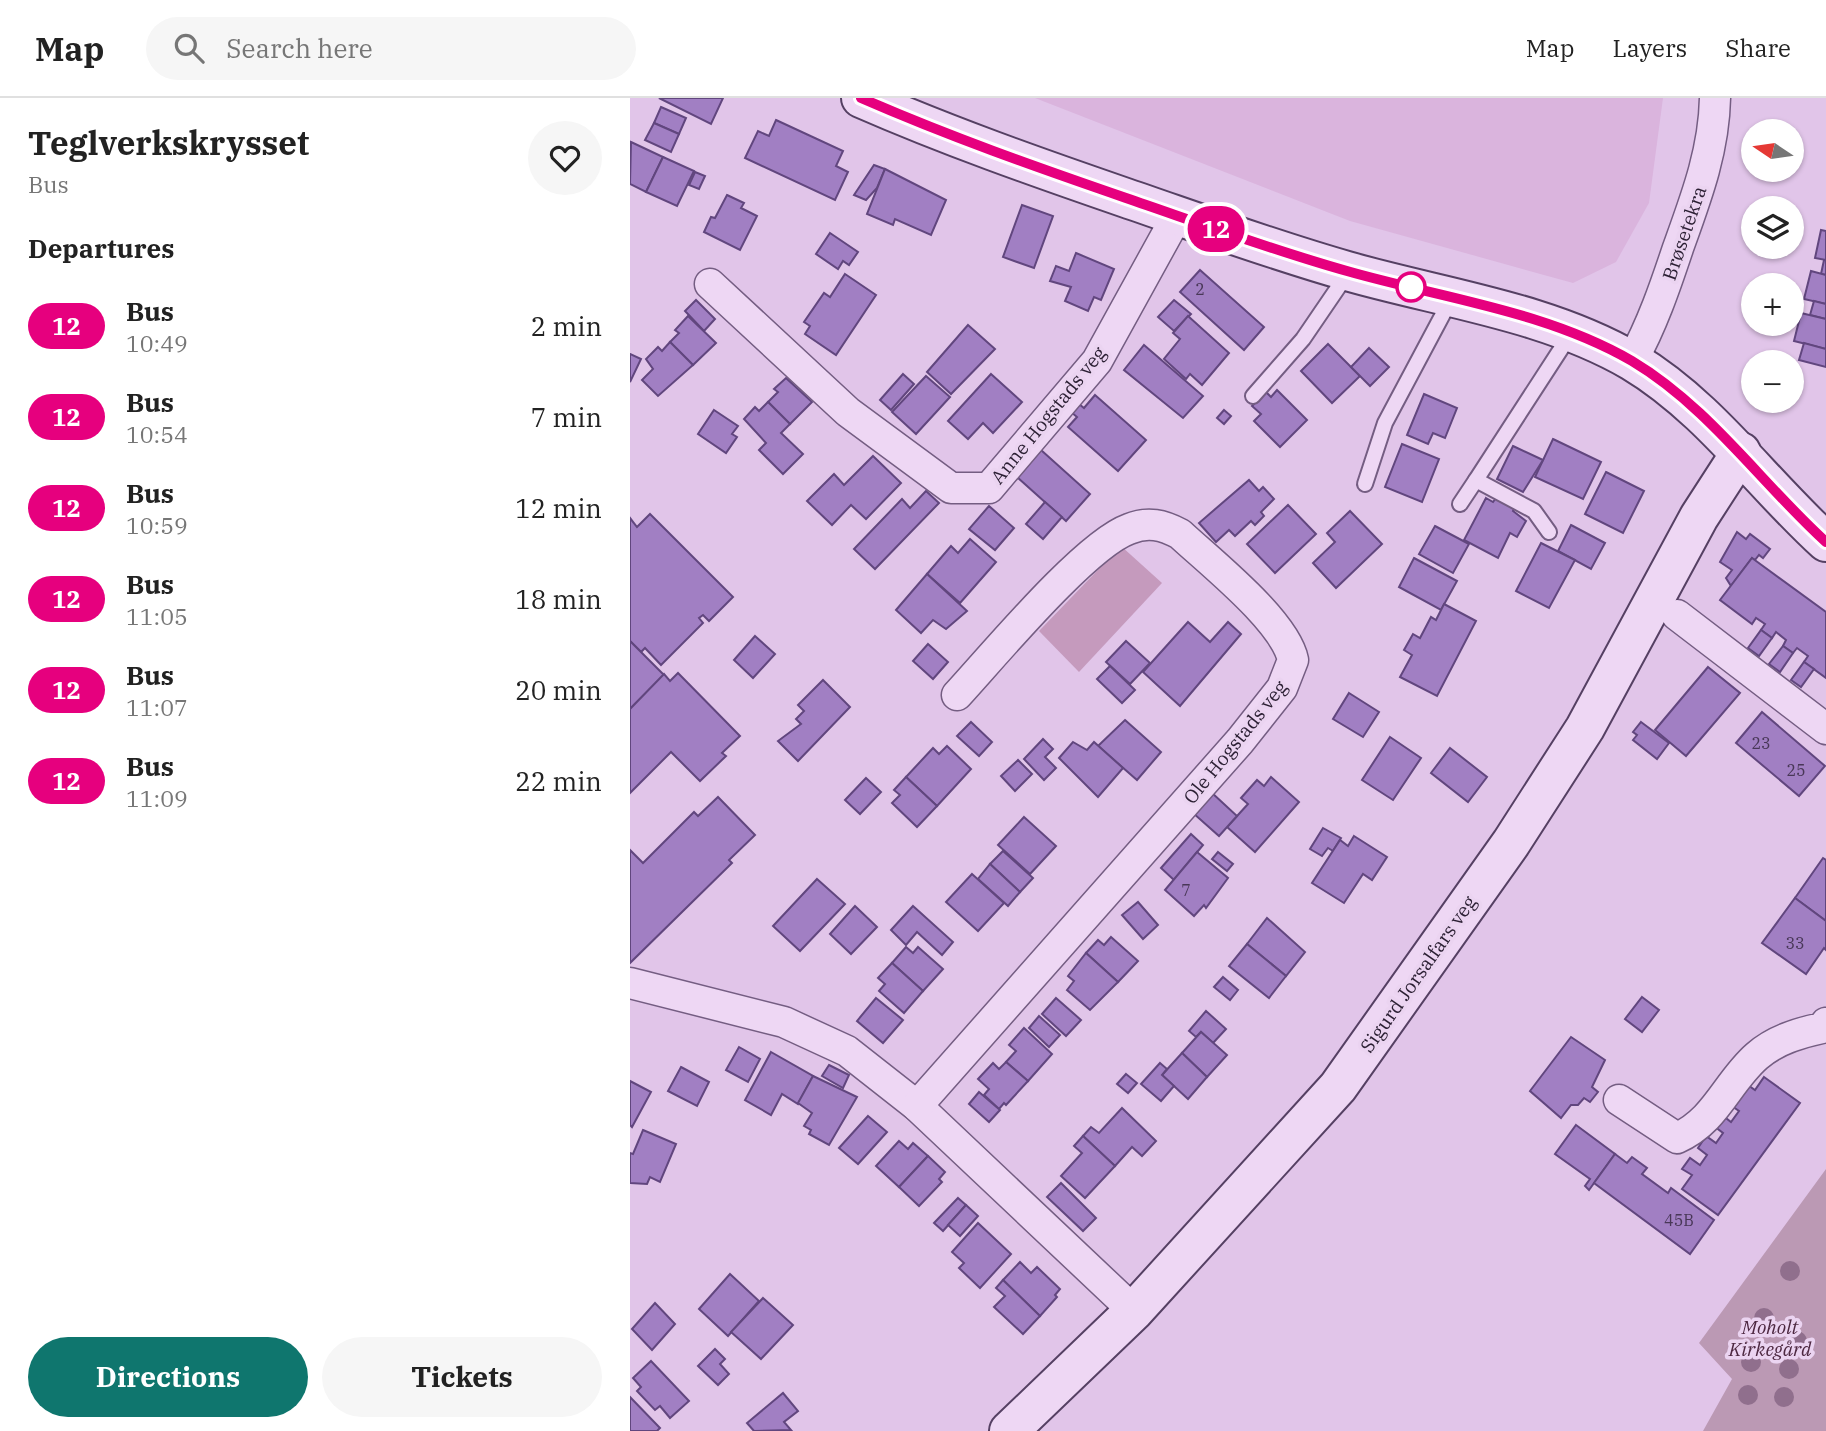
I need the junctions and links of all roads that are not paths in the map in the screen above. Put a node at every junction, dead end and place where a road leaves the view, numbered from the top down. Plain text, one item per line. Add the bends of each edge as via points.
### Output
1 (861, 98) edge
2 (1715, 98) edge
3 (1177, 216) junction
4 (1349, 272) junction
5 (710, 284) dead end
6 (1451, 298) junction
7 (1571, 334) junction
8 (1632, 361) junction
9 (1253, 396) dead end
10 (1741, 452) junction
11 (1476, 480) junction
12 (1365, 484) dead end
13 (1460, 504) dead end
14 (1549, 532) dead end
15 (1826, 542) edge
16 (1677, 615) dead end
17 (957, 695) dead end
18 (1826, 729) edge
19 (630, 983) edge
20 (1826, 1023) edge
21 (1619, 1100) dead end
22 (917, 1106) junction
23 (1134, 1311) junction
24 (1009, 1431) edge

1 - 3 street via 984,149
2 - 8 street, Brøsetekra via 1706,170 1651,327
3 - 4 street
3 - 5 street, Anne Hogstads veg via 1097,361 989,488 951,488 848,412
4 - 6 street
4 - 9 lane via 1303,339
6 - 7 street
6 - 12 lane via 1385,423
7 - 8 street
7 - 11 lane
8 - 10 street
10 - 15 street
10 - 23 street, Sigurd Jorsalfars veg via 1699,517 1585,728 1440,945 1338,1087
11 - 13 lane
11 - 14 lane via 1534,511
16 - 18 street
17 - 22 street, Ole Hogstads veg via 1113,536 1146,524 1162,525 1180,534 1267,616 1293,660 1282,688 1240,741
19 - 22 street via 738,1008 809,1032 846,1051
20 - 21 street via 1792,1035 1757,1056 1697,1129 1677,1138
22 - 23 street
23 - 24 street, Sigurd Jorsalfars veg

